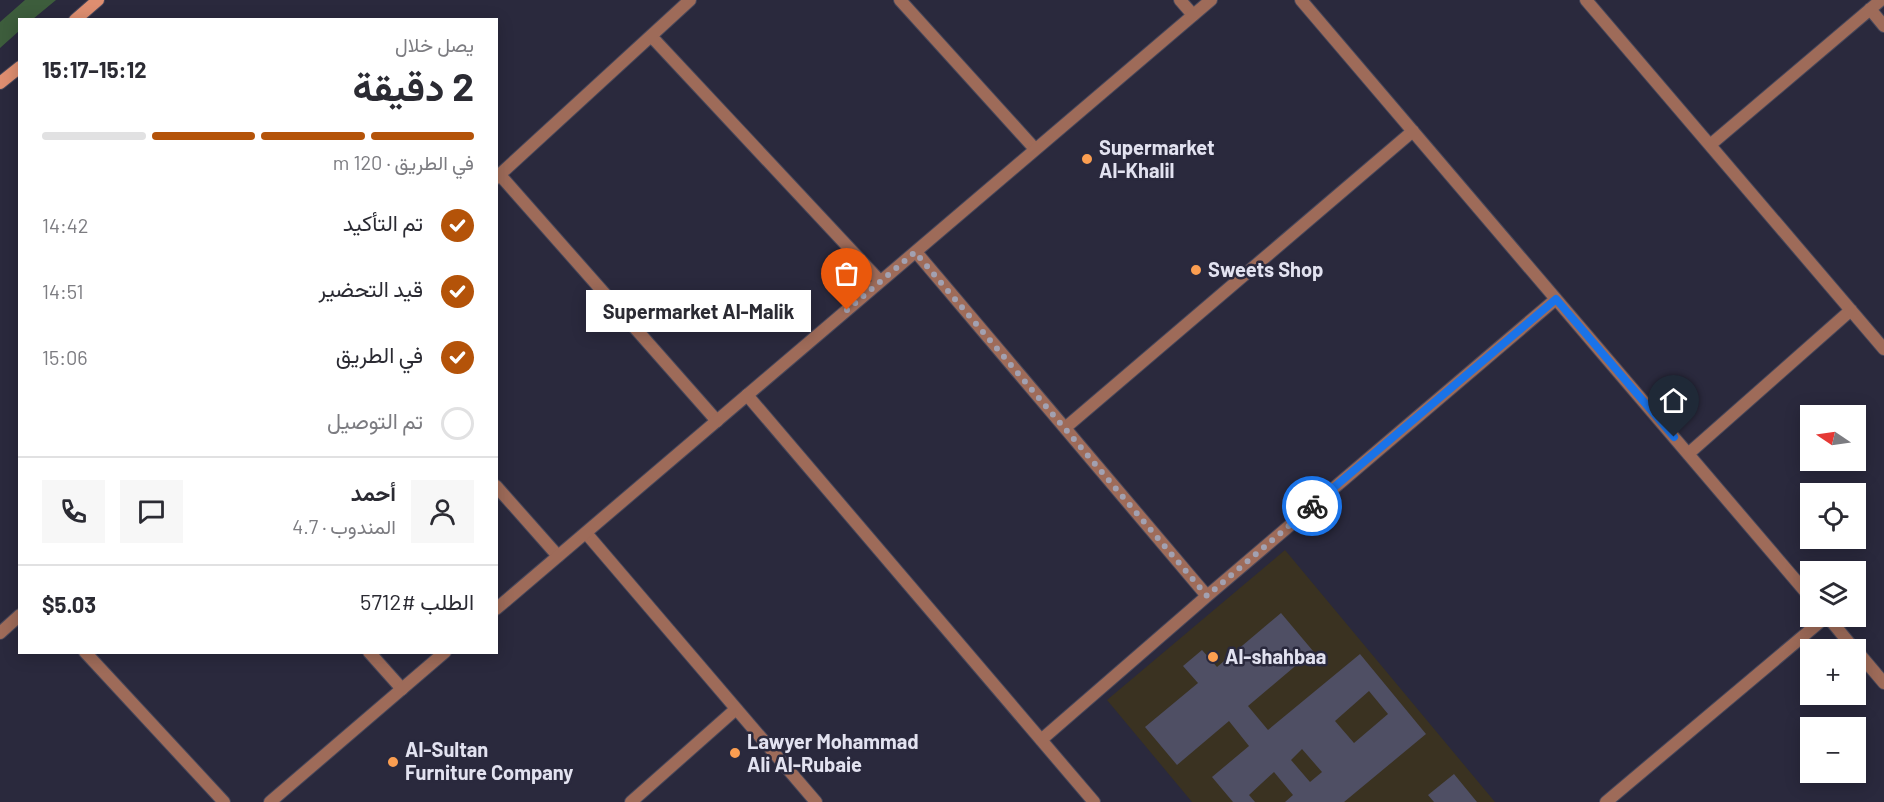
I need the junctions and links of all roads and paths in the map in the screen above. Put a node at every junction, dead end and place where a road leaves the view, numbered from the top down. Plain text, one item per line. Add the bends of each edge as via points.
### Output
1 (98, 0) edge
2 (690, 0) edge
3 (900, 0) edge
4 (1180, 0) edge
5 (1211, 0) edge
6 (1301, 0) edge
7 (1586, 0) edge
8 (1881, 0) edge
9 (1870, 9) junction
10 (1193, 15) junction
11 (77, 18) edge
12 (1884, 26) edge
13 (651, 36) junction
14 (18, 69) edge
15 (0, 83) edge
16 (1413, 131) junction
17 (1710, 145) junction
18 (1035, 149) junction
19 (498, 176) edge
20 (915, 252) junction
21 (880, 282) junction
22 (1556, 299) junction
23 (1851, 310) junction
24 (1884, 349) edge
25 (747, 395) junction
26 (717, 421) junction
27 (1065, 428) junction
28 (1688, 454) junction
29 (498, 488) edge
30 (586, 532) junction
31 (558, 556) junction
32 (1800, 585) edge
33 (1207, 596) junction
34 (498, 607) edge
35 (18, 617) edge
36 (0, 633) edge
37 (1846, 639) edge
38 (87, 654) edge
39 (371, 654) edge
40 (443, 654) edge
41 (1866, 663) edge
42 (1884, 683) edge
43 (402, 689) junction
44 (736, 709) junction
45 (1041, 740) junction
46 (224, 802) edge
47 (270, 802) edge
48 (631, 802) edge
49 (816, 802) edge
50 (1094, 802) edge
51 (1606, 802) edge

1 - 11 main road
2 - 13 street
3 - 18 street
4 - 10 street
5 - 10 street
6 - 16 street
7 - 17 street
8 - 9 street
9 - 12 street
9 - 17 street
10 - 18 street
13 - 19 street
13 - 21 street
14 - 15 main road
16 - 22 street
16 - 27 street
17 - 23 street
18 - 20 street
19 - 26 street
20 - 21 street
20 - 27 street
21 - 25 street
22 - 28 street
22 - 33 street
23 - 24 street
23 - 28 street
25 - 26 street
25 - 45 street
26 - 30 street
27 - 33 street
28 - 32 street
29 - 31 street
30 - 31 street
30 - 44 street
31 - 34 street
33 - 45 street
35 - 36 street
37 - 51 street via 1827,616
38 - 46 street
39 - 43 street
40 - 43 street
41 - 42 street
43 - 47 street
44 - 48 street
44 - 49 street
45 - 50 street

